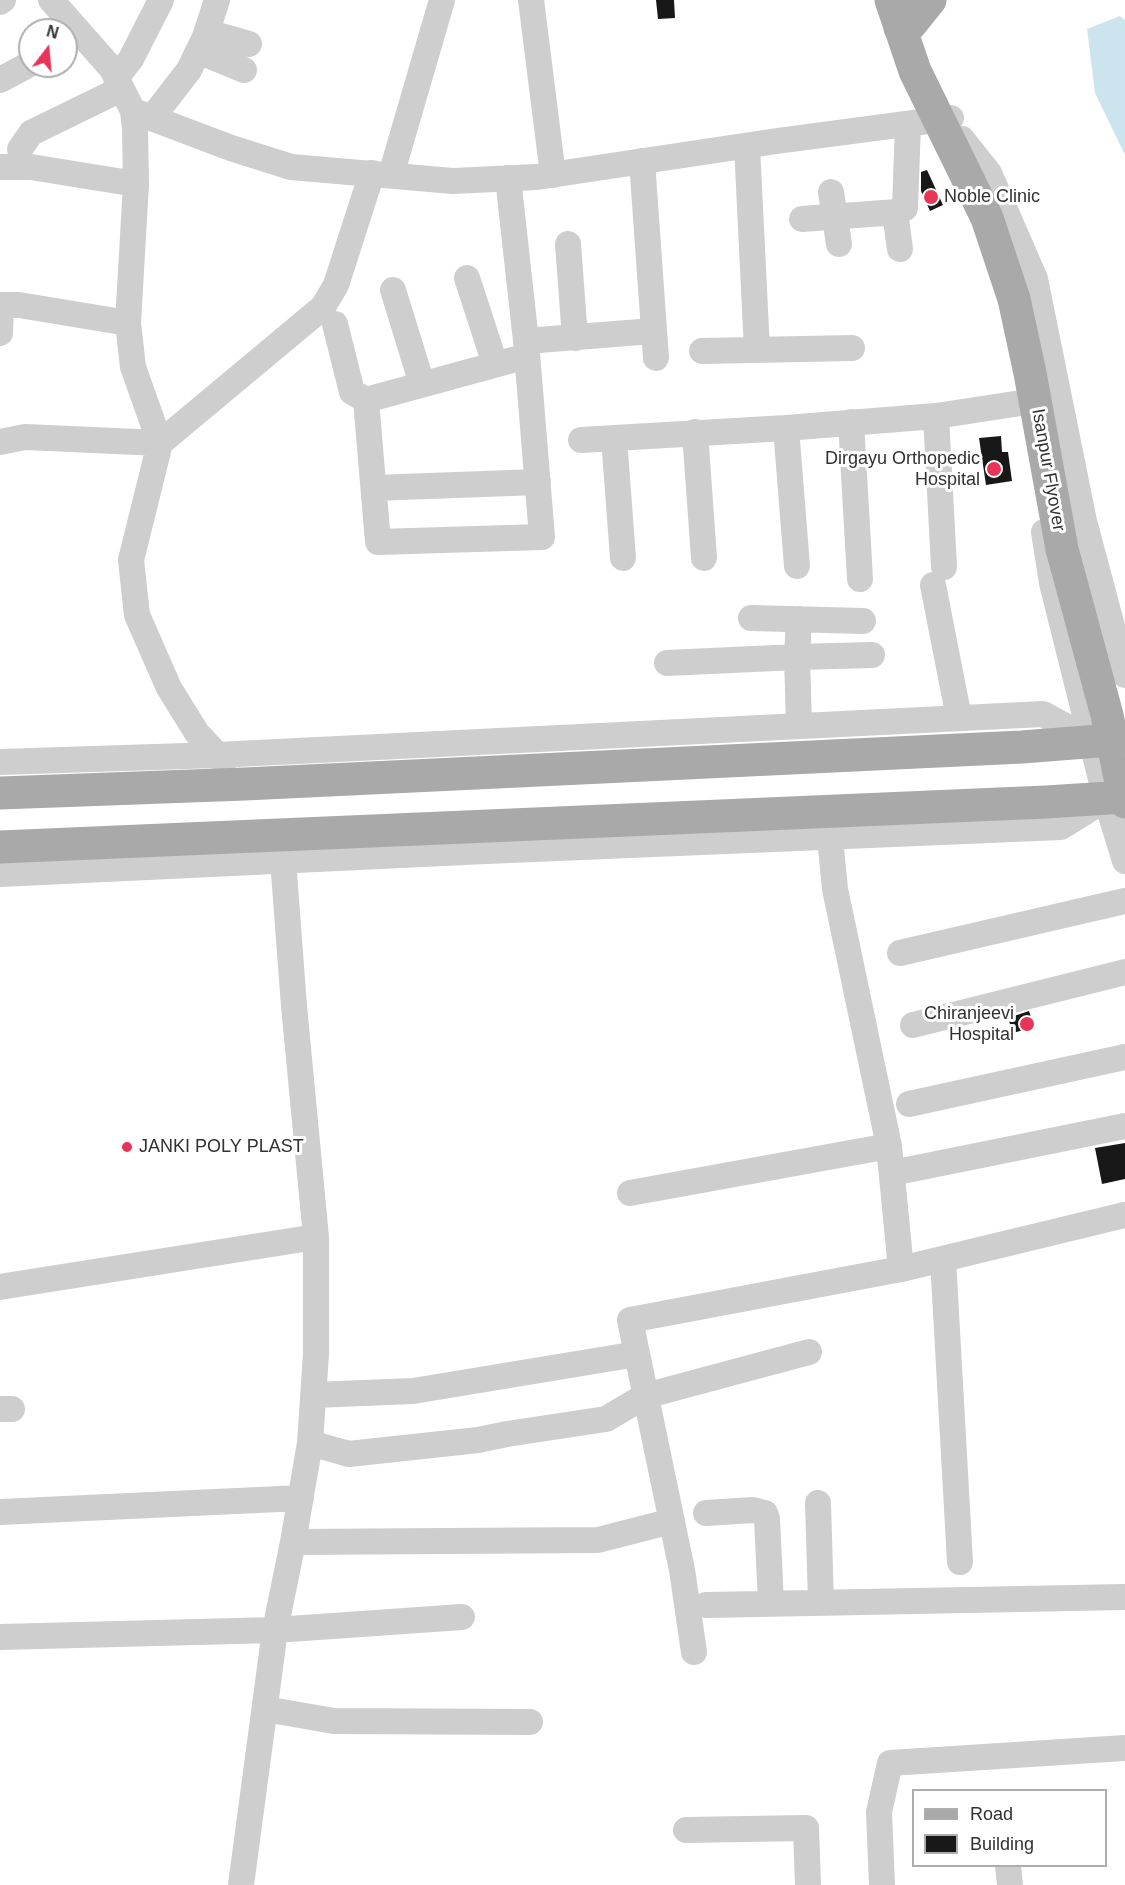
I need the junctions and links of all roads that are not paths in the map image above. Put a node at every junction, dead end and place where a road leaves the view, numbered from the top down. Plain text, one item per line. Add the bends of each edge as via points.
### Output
1 (160, 0) edge
2 (217, 0) edge
3 (442, 0) edge
4 (531, 0) edge
5 (930, 0) edge
6 (900, 13) edge
7 (202, 41) junction
8 (78, 42) edge
9 (249, 44) dead end
10 (18, 70) edge
11 (244, 70) dead end
12 (0, 80) edge
13 (131, 99) junction
14 (908, 124) junction
15 (958, 145) junction
16 (747, 146) junction
17 (20, 149) dead end
18 (642, 161) junction
19 (0, 167) edge
20 (382, 174) junction
21 (553, 175) junction
22 (508, 178) junction
23 (136, 184) junction
24 (833, 204) junction
25 (895, 212) junction
26 (802, 219) dead end
27 (568, 244) dead end
28 (839, 244) dead end
29 (900, 249) dead end
30 (467, 278) dead end
31 (393, 290) dead end
32 (1, 305) edge
33 (128, 323) junction
34 (335, 324) dead end
35 (653, 331) junction
36 (0, 333) edge
37 (575, 338) junction
38 (852, 348) dead end
39 (526, 349) junction
40 (757, 350) junction
41 (702, 351) dead end
42 (656, 358) dead end
43 (495, 364) junction
44 (422, 384) junction
45 (366, 399) junction
46 (1021, 403) junction
47 (936, 416) junction
48 (851, 422) junction
49 (786, 428) junction
50 (695, 432) junction
51 (614, 438) junction
52 (581, 440) dead end
53 (0, 442) edge
54 (160, 443) junction
55 (538, 482) junction
56 (374, 489) junction
57 (623, 558) dead end
58 (704, 558) dead end
59 (797, 566) dead end
60 (860, 579) dead end
61 (751, 618) dead end
62 (799, 618) junction
63 (863, 621) dead end
64 (872, 656) dead end
65 (797, 657) junction
66 (667, 663) dead end
67 (1125, 675) edge
68 (1125, 709) edge
69 (959, 718) junction
70 (799, 725) junction
71 (1088, 726) junction
72 (1125, 738) edge
73 (1125, 749) edge
74 (217, 755) junction
75 (436, 759) junction
76 (0, 762) edge
77 (96, 774) junction
78 (245, 784) junction
79 (0, 793) edge
80 (1119, 812) edge
81 (830, 838) junction
82 (0, 846) edge
83 (282, 848) junction
84 (1125, 861) edge
85 (0, 874) edge
86 (1125, 901) edge
87 (900, 953) dead end
88 (1125, 972) edge
89 (913, 1025) dead end
90 (1125, 1057) edge
91 (909, 1104) dead end
92 (1125, 1126) edge
93 (889, 1146) junction
94 (892, 1173) junction
95 (630, 1193) dead end
96 (1125, 1215) edge
97 (316, 1237) junction
98 (943, 1259) junction
99 (901, 1269) junction
100 (0, 1287) edge
101 (809, 1352) dead end
102 (637, 1354) junction
103 (314, 1395) junction
104 (645, 1396) junction
105 (310, 1443) junction
106 (301, 1498) junction
107 (818, 1503) dead end
108 (0, 1512) edge
109 (706, 1513) dead end
110 (672, 1521) junction
111 (293, 1542) junction
112 (960, 1562) dead end
113 (1125, 1597) edge
114 (771, 1603) junction
115 (821, 1603) junction
116 (706, 1605) dead end
117 (462, 1617) dead end
118 (275, 1630) junction
119 (0, 1637) edge
120 (694, 1652) dead end
121 (265, 1709) junction
122 (530, 1722) dead end
123 (1125, 1748) edge
124 (686, 1830) dead end
125 (1008, 1867) edge
126 (241, 1885) edge
127 (808, 1885) edge
128 (882, 1885) edge
129 (1010, 1885) edge

1 - 13 street via 131,59
2 - 7 street
3 - 20 street
4 - 21 street
5 - 6 main road
6 - 15 main road
7 - 9 street
7 - 11 street
7 - 13 street via 189,70
8 - 13 street via 111,69
10 - 12 street
13 - 17 street via 31,133
13 - 20 street via 231,148 291,167
13 - 23 street
14 - 15 street
14 - 16 street
14 - 25 street via 906,205
15 - 46 street via 957,185 997,290
15 - 67 street via 990,174 1035,279 1084,520
15 - 73 main road, Isanpur Flyover via 1000,221 1024,296 1073,546
15 - 80 main road, Isanpur Flyover via 1014,299 1062,549 1107,715
16 - 18 street
16 - 40 street
18 - 21 street
18 - 35 street
19 - 23 street via 31,167
20 - 22 street via 453,181
20 - 54 street via 323,307
21 - 22 street
22 - 39 street
23 - 33 street
24 - 25 street
24 - 26 street
24 - 28 street
25 - 29 street
27 - 37 street
30 - 43 street
31 - 44 street
32 - 33 street
32 - 36 street
33 - 54 street via 134,367
34 - 45 street via 352,392
35 - 37 street
35 - 42 street
37 - 39 street
38 - 40 street
39 - 43 street
39 - 55 street
40 - 41 street
43 - 44 street
44 - 45 street
45 - 56 street
46 - 47 street
46 - 71 street via 1052,583
47 - 48 street
47 - 69 street via 938,576
48 - 49 street
48 - 60 street
49 - 50 street
49 - 59 street
50 - 51 street
50 - 58 street
51 - 52 street
51 - 57 street
53 - 54 street via 25,437
54 - 74 street via 131,560 137,615 169,688 197,733
55 - 56 street
55 - 56 street via 542,537 378,542
61 - 62 street
62 - 63 street
62 - 65 street
64 - 65 street
65 - 66 street
65 - 70 street
68 - 71 street
69 - 70 street
69 - 71 street via 1043,714
70 - 75 street
71 - 72 main road
71 - 75 main road via 1022,747
71 - 80 street
74 - 75 street
74 - 77 street
74 - 78 street
75 - 78 main road
76 - 77 street
77 - 78 main road
77 - 79 main road
80 - 81 street via 1061,827
80 - 83 main road
80 - 84 street
81 - 83 street via 486,851
81 - 93 street via 835,889
82 - 83 main road
83 - 85 street
83 - 97 street
86 - 87 street
88 - 89 street
90 - 91 street
92 - 94 street
93 - 94 street
93 - 95 street
94 - 99 street
96 - 98 street
97 - 100 street
97 - 103 street
98 - 99 street
98 - 112 street
99 - 102 street via 630,1320
101 - 104 street
102 - 103 street via 413,1391
102 - 104 street
103 - 105 street
104 - 105 street via 606,1419 478,1440 349,1454
104 - 110 street
105 - 106 street
106 - 108 street
106 - 111 street
107 - 115 street
109 - 114 street via 765,1513
110 - 111 street via 598,1540
110 - 120 street
111 - 118 street
113 - 115 street
114 - 115 street
114 - 116 street
117 - 118 street
118 - 119 street
118 - 121 street
121 - 122 street via 334,1721
121 - 126 street
123 - 128 street via 890,1762 879,1812
124 - 127 street via 806,1828
125 - 129 street

